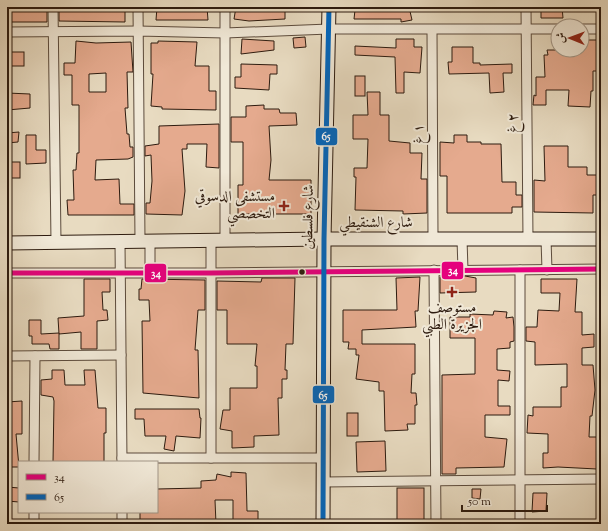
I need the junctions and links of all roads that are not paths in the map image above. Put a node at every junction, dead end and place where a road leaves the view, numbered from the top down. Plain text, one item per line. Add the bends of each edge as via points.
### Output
1 (53, 7) edge
2 (138, 7) edge
3 (225, 7) edge
4 (328, 7) edge
5 (526, 7) edge
6 (328, 29) junction
7 (526, 29) junction
8 (550, 29) edge
9 (590, 29) edge
10 (601, 29) edge
11 (432, 30) junction
12 (138, 31) junction
13 (7, 32) edge
14 (53, 32) junction
15 (225, 32) junction
16 (433, 238) junction
17 (324, 239) junction
18 (462, 239) junction
19 (546, 239) junction
20 (601, 239) edge
21 (224, 240) junction
22 (528, 240) junction
23 (145, 241) junction
24 (211, 241) junction
25 (56, 242) junction
26 (120, 242) junction
27 (7, 243) edge
28 (601, 269) edge
29 (434, 270) junction
30 (463, 270) junction
31 (520, 270) junction
32 (547, 270) junction
33 (120, 272) junction
34 (150, 272) junction
35 (324, 272) junction
36 (7, 273) edge
37 (212, 273) junction
38 (121, 355) junction
39 (7, 356) edge
40 (35, 356) junction
41 (211, 458) junction
42 (323, 458) junction
43 (122, 460) edge
44 (34, 461) edge
45 (601, 479) edge
46 (435, 480) junction
47 (520, 480) junction
48 (323, 482) junction
49 (34, 513) edge
50 (122, 513) edge
51 (34, 524) edge
52 (122, 524) edge
53 (323, 524) edge
54 (436, 524) edge
55 (520, 524) edge

1 - 14 street
2 - 12 street
3 - 15 street
4 - 6 street, شارع فلسطين
5 - 7 street, ٢ غ
6 - 11 street
6 - 15 street
6 - 17 street, شارع فلسطين
7 - 8 street
7 - 11 street
7 - 22 street, ٢ غ
9 - 10 street
11 - 16 street, ١ غ
12 - 14 street
12 - 15 street
12 - 23 street
13 - 14 street
14 - 25 street
15 - 21 street
16 - 17 street, شارع الشنقيطي
16 - 18 street, شارع الشنقيطي
17 - 21 street, شارع الشنقيطي
17 - 35 street, شارع فلسطين
18 - 22 street, شارع الشنقيطي
18 - 30 street
19 - 20 street, شارع الشنقيطي
19 - 22 street, شارع الشنقيطي
19 - 32 street
21 - 24 street, شارع الشنقيطي
23 - 24 street, شارع الشنقيطي
23 - 26 street, شارع الشنقيطي
23 - 34 street
24 - 37 street
25 - 26 street, شارع الشنقيطي
25 - 27 street, شارع الشنقيطي
26 - 33 street
28 - 32 street
29 - 30 street
29 - 35 street
29 - 46 street
30 - 31 street
31 - 32 street
31 - 47 street
33 - 34 street
33 - 36 street
33 - 38 street
34 - 37 street
35 - 37 street
35 - 42 street, شارع فلسطين
37 - 41 street
38 - 40 street
38 - 43 street
39 - 40 street
40 - 44 street
41 - 42 street
41 - 43 street
42 - 48 street, شارع فلسطين
45 - 47 street
46 - 47 street
46 - 48 street
46 - 54 street
47 - 55 street
48 - 53 street, شارع فلسطين
49 - 51 street
50 - 52 street

